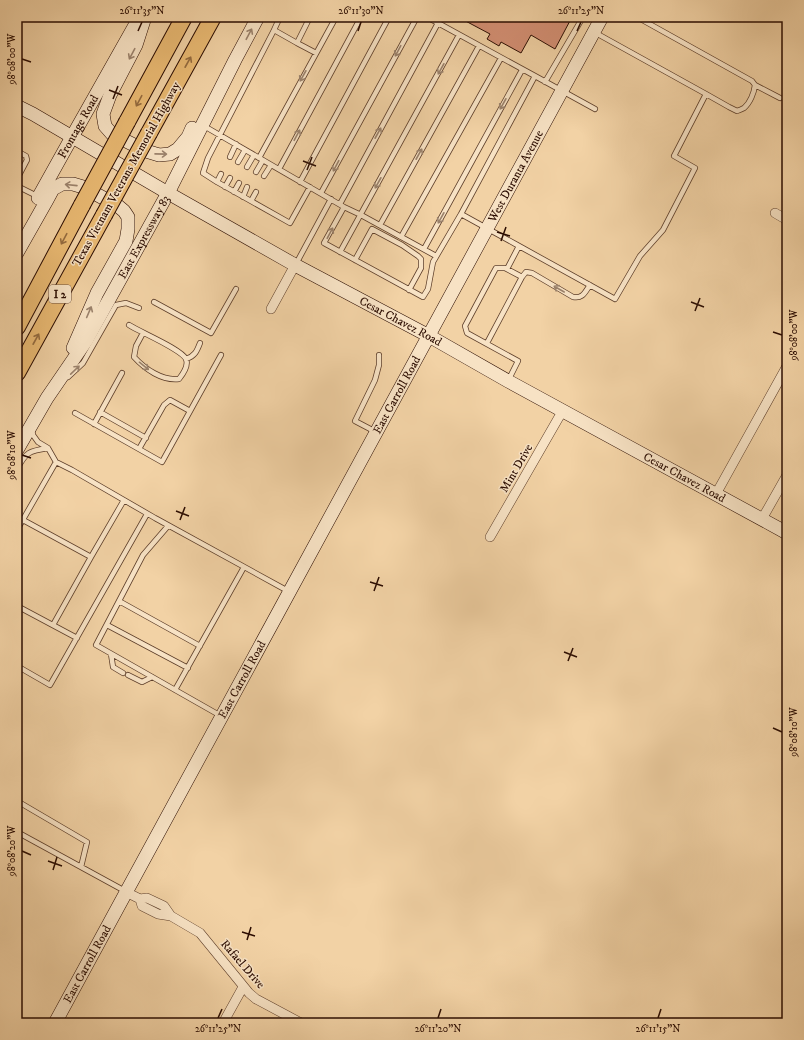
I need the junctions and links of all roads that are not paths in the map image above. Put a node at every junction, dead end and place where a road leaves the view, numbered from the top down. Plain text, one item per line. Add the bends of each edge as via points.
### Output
1 (140, 17) edge
2 (145, 17) edge
3 (184, 17) edge
4 (213, 17) edge
5 (258, 17) edge
6 (280, 17) edge
7 (310, 17) edge
8 (336, 17) edge
9 (361, 17) edge
10 (389, 17) edge
11 (417, 17) edge
12 (427, 17) edge
13 (583, 17) edge
14 (602, 17) edge
15 (637, 17) edge
16 (438, 23) junction
17 (274, 30) junction
18 (594, 32) junction
19 (459, 35) junction
20 (296, 42) junction
21 (479, 46) junction
22 (316, 54) junction
23 (501, 58) junction
24 (235, 60) junction
25 (522, 70) junction
26 (535, 76) junction
27 (545, 82) junction
28 (755, 85) junction
29 (562, 91) junction
30 (706, 94) junction
31 (780, 98) dead end
32 (595, 108) dead end
33 (19, 111) edge
34 (202, 125) junction
35 (220, 136) junction
36 (72, 137) junction
37 (236, 144) junction
38 (245, 150) junction
39 (17, 151) edge
40 (254, 155) junction
41 (230, 157) dead end
42 (261, 159) junction
43 (238, 162) dead end
44 (271, 165) junction
45 (247, 167) dead end
46 (279, 169) junction
47 (256, 172) dead end
48 (221, 174) dead end
49 (264, 176) dead end
50 (230, 178) dead end
51 (17, 179) edge
52 (217, 182) junction
53 (300, 182) junction
54 (239, 183) dead end
55 (17, 186) edge
56 (225, 187) junction
57 (310, 187) junction
58 (247, 188) dead end
59 (234, 192) junction
60 (256, 192) dead end
61 (168, 193) junction
62 (321, 193) junction
63 (243, 197) junction
64 (39, 198) junction
65 (331, 199) junction
66 (251, 201) junction
67 (342, 206) junction
68 (775, 213) dead end
69 (461, 214) junction
70 (361, 215) junction
71 (787, 220) edge
72 (375, 222) junction
73 (380, 225) junction
74 (372, 229) junction
75 (487, 229) junction
76 (17, 237) edge
77 (401, 237) junction
78 (518, 246) junction
79 (424, 249) junction
80 (340, 252) junction
81 (17, 253) edge
82 (436, 256) junction
83 (355, 260) junction
84 (295, 265) junction
85 (507, 269) junction
86 (522, 277) junction
87 (590, 285) junction
88 (236, 289) dead end
89 (409, 290) junction
90 (154, 302) dead end
91 (139, 308) dead end
92 (271, 309) dead end
93 (129, 325) dead end
94 (17, 327) edge
95 (143, 333) junction
96 (429, 336) junction
97 (200, 343) dead end
98 (487, 343) junction
99 (221, 354) dead end
100 (379, 355) dead end
101 (186, 359) junction
102 (787, 366) edge
103 (17, 373) edge
104 (122, 373) dead end
105 (508, 381) junction
106 (47, 398) junction
107 (563, 410) junction
108 (100, 412) junction
109 (190, 412) junction
110 (75, 414) dead end
111 (94, 424) junction
112 (31, 425) junction
113 (376, 433) junction
114 (146, 438) junction
115 (48, 448) junction
116 (139, 449) junction
117 (17, 450) edge
118 (56, 462) junction
119 (17, 469) edge
120 (787, 475) edge
121 (716, 494) junction
122 (124, 500) junction
123 (147, 514) junction
124 (762, 519) junction
125 (23, 520) junction
126 (168, 526) junction
127 (17, 530) edge
128 (787, 533) edge
129 (490, 537) dead end
130 (91, 557) junction
131 (244, 567) junction
132 (290, 592) junction
133 (119, 601) junction
134 (17, 606) edge
135 (54, 625) junction
136 (107, 625) junction
137 (77, 638) junction
138 (200, 646) junction
139 (111, 654) junction
140 (17, 666) edge
141 (188, 668) junction
142 (123, 672) dead end
143 (128, 675) dead end
144 (152, 677) junction
145 (176, 690) junction
146 (222, 716) junction
147 (17, 801) edge
148 (17, 832) edge
149 (81, 867) junction
150 (126, 892) junction
151 (140, 899) junction
152 (153, 901) junction
153 (148, 910) junction
154 (171, 916) junction
155 (243, 987) junction
156 (55, 1023) edge
157 (223, 1023) edge
158 (301, 1023) edge

1 - 36 street, Frontage Road
2 -> 24 street via 136,45 103,114 105,126 112,134 146,151 159,155 170,154 178,149 188,136 208,98
3 -> 94 highway, Texas Vietnam Veterans Memorial Highway / I 2, bridge
103 -> 4 highway, Texas Vietnam Veterans Memorial Highway / I 2, bridge
24 -> 5 street, East Expressway 83
6 - 17 lane
7 - 20 lane
8 - 22 lane
46 -> 9 lane
10 - 53 lane
11 -> 62 lane
12 - 16 lane
13 - 27 lane
14 - 18 street, West Duranta Avenue
15 - 28 lane
16 - 19 lane
67 -> 16 lane
17 - 20 lane
17 - 35 lane
18 - 29 street, West Duranta Avenue
18 - 30 lane
19 - 21 lane
19 -> 70 lane
20 - 22 lane
21 - 23 lane
73 -> 21 lane
22 -> 42 lane
23 - 25 lane
23 - 77 lane
24 - 34 street, East Expressway 83
25 - 26 lane
25 -> 79 lane
26 - 27 lane
26 - 69 lane
27 - 29 lane
28 - 30 lane via 750,101 744,108 737,110
28 - 31 lane
29 - 32 lane
29 - 75 street, West Duranta Avenue
30 - 87 lane via 674,156 695,168 663,230 640,256 615,299
33 - 36 street, Cesar Chavez Road
34 - 35 lane
34 - 61 street, East Expressway 83
35 - 37 lane
35 - 52 lane via 203,173
36 - 61 street, Cesar Chavez Road
36 - 64 street, Frontage Road
37 - 38 lane
37 - 41 lane
38 - 40 lane
38 - 43 lane
39 - 51 lane via 26,156 27,160
40 - 42 lane
40 - 45 lane
42 - 44 lane
42 - 47 lane
44 - 46 lane
44 - 49 lane
46 - 53 lane
48 - 52 lane
50 - 56 lane
52 - 56 lane
53 - 57 lane
54 - 59 lane
55 - 64 lane
56 - 59 lane
57 - 62 lane
57 - 66 lane via 290,223
58 - 63 lane
59 - 63 lane
60 - 66 lane
61 - 84 street, Cesar Chavez Road
61 - 106 street, East Expressway 83 via 86,341
62 - 65 lane
63 - 66 lane
64 - 76 street, Frontage Road
65 - 67 lane
65 - 84 lane
67 - 70 lane
80 -> 67 lane via 324,243
68 - 71 street
69 - 75 lane
69 - 82 lane
70 - 72 lane
70 - 80 lane
72 - 73 lane
72 - 74 lane
73 - 77 lane
74 - 83 lane
74 - 89 lane via 402,245 421,260 421,268
75 - 78 lane
75 - 96 street, West Duranta Avenue
77 - 79 lane
78 - 85 lane
78 - 87 lane
79 - 82 lane
80 - 83 lane
106 -> 81 street via 97,293 126,241 128,217 118,206 83,187 62,184 53,189
82 - 89 lane via 428,289 423,297
83 - 89 lane
84 - 92 street
84 - 96 street, Cesar Chavez Road
85 - 86 lane
85 - 98 lane via 496,268 465,326 467,333
87 -> 86 lane via 583,296 578,298 532,273 526,272
86 - 98 lane
88 - 90 lane via 211,333
106 -> 91 lane via 83,363 116,305 126,303
93 - 95 lane
95 - 101 lane via 172,348
95 -> 101 lane via 134,356 146,369 170,380 179,379 187,364
96 - 105 street, Cesar Chavez Road
96 - 113 street, East Carroll Road
97 - 101 lane via 195,354
98 - 105 lane via 518,360
99 - 109 lane
100 - 113 lane via 375,380 355,421
102 - 121 street
104 - 108 lane
105 - 107 street, Cesar Chavez Road
106 - 112 street, East Expressway 83
107 - 121 street, Cesar Chavez Road
107 - 129 street, Mint Drive
108 - 111 lane
108 - 114 lane
109 - 114 lane via 170,400 164,405
109 - 116 lane via 162,462
110 - 111 lane
111 - 116 lane
112 - 115 lane via 38,442
112 - 117 street, East Expressway 83
113 - 132 street, East Carroll Road
114 - 116 lane
115 - 118 lane
115 - 119 lane via 32,451 23,458
118 - 122 lane
118 - 125 lane
120 - 124 street
121 - 124 street, Cesar Chavez Road
122 - 123 lane
122 - 130 lane
123 - 126 lane
123 - 137 lane
124 - 128 street, Cesar Chavez Road
125 - 127 lane
125 - 130 lane
126 - 131 lane
126 - 133 lane via 143,555
130 - 135 lane
131 - 132 lane
131 - 138 lane
132 - 146 street, East Carroll Road
133 - 136 lane
133 - 138 lane
134 - 135 lane
135 - 137 lane
136 - 139 lane via 96,645
136 - 141 lane
137 - 140 lane via 50,685
138 - 141 lane
139 - 142 lane via 113,667
139 - 144 lane
141 - 145 lane
143 - 144 lane via 142,682
144 - 145 lane
145 - 146 lane
146 - 150 street, East Carroll Road
147 - 149 lane via 87,842
148 - 149 lane
149 - 150 lane
150 - 151 street, Rafael Drive
150 - 156 street, East Carroll Road
151 - 152 street, Rafael Drive via 147,898
151 - 153 street, Rafael Drive via 142,906
152 - 153 street
152 - 154 street, Rafael Drive via 164,906
153 - 154 street, Rafael Drive
154 - 155 street, Rafael Drive via 200,932
155 - 157 street
155 - 158 street, Rafael Drive via 256,999

